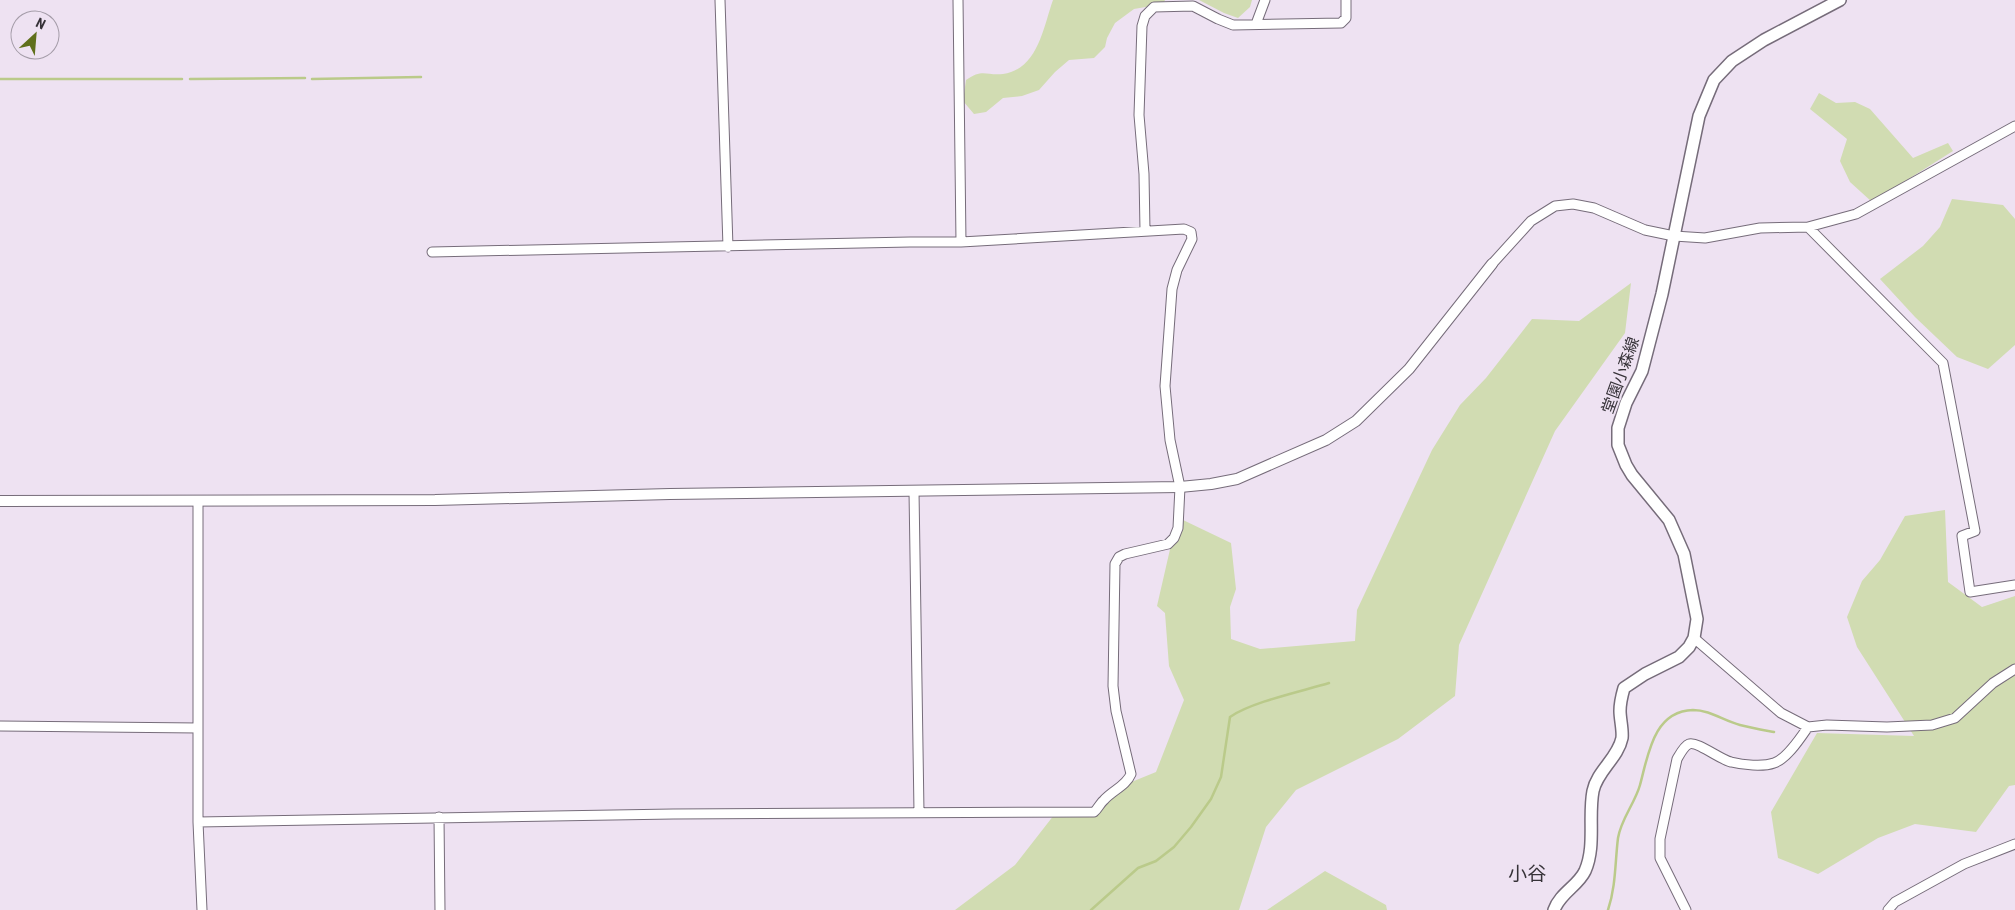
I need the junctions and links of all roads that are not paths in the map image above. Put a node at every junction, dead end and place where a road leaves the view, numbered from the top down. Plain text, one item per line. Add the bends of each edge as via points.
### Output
1 (720, 0) edge
2 (958, 0) edge
3 (1265, 0) edge
4 (1346, 0) edge
5 (1840, 0) edge
6 (1256, 24) junction
7 (2015, 126) edge
8 (1808, 227) junction
9 (1145, 231) junction
10 (1674, 236) junction
11 (961, 242) junction
12 (728, 247) junction
13 (432, 252) dead end
14 (1492, 264) joint
15 (1180, 487) junction
16 (914, 491) junction
17 (0, 501) edge
18 (198, 501) junction
19 (2015, 585) edge
20 (1694, 638) junction
21 (2015, 669) edge
22 (0, 726) edge
23 (1808, 727) junction
24 (198, 728) junction
25 (919, 812) junction
26 (439, 817) junction
27 (198, 822) junction
28 (2015, 844) edge
29 (202, 910) edge
30 (440, 910) edge
31 (1554, 910) edge
32 (1686, 910) edge
33 (1888, 910) edge

1 - 12 street
2 - 11 street
3 - 6 street
4 - 6 street via 1346,18 1341,23
5 - 10 main road, 堂園小森線 via 1764,40 1732,61 1714,80 1699,116
6 - 9 street via 1233,25 1194,6 1154,8 1145,16 1139,115
7 - 8 street via 1856,214
8 - 10 street via 1760,228 1705,238
8 - 19 street via 1944,362 1976,530 1962,536 1970,592
9 - 11 street
9 - 15 street via 1184,229 1191,232 1192,239 1172,288 1165,386 1170,440
10 - 14 street via 1645,230 1594,208 1573,204 1555,206 1531,221
10 - 20 main road, 堂園小森線 via 1642,371 1618,428 1618,445 1632,475 1669,520 1684,554 1697,619
11 - 12 street
12 - 13 street
14 - 15 street via 1409,369 1356,421 1326,440 1238,479
15 - 16 street
15 - 25 street via 1178,528 1174,538 1168,544 1125,554 1115,564 1113,686 1131,774 1128,781 1102,801 1094,812
16 - 18 street
16 - 25 street
17 - 18 street
18 - 24 street
20 - 23 street via 1781,714
20 - 31 main road via 1679,657 1624,688 1620,708 1622,737 1612,760 1595,782 1591,841 1584,873 1558,901
21 - 23 street via 1993,683 1955,718 1940,723
22 - 24 street
23 - 32 street via 1796,744 1775,763 1730,762 1697,744 1689,744 1682,750 1677,758 1660,839 1660,858
24 - 27 street
25 - 26 street
26 - 27 street
26 - 30 street
27 - 29 street
28 - 33 street via 1964,864 1895,902

